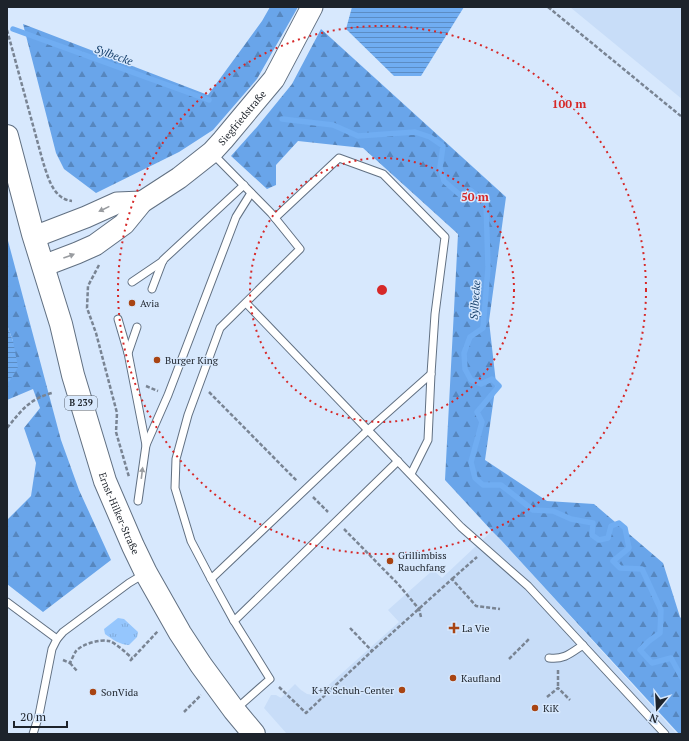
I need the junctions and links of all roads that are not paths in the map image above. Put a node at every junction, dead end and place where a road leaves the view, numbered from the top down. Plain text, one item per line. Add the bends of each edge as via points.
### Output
1 (312, 7) edge
2 (7, 136) edge
3 (212, 152) junction
4 (244, 185) junction
5 (251, 193) junction
6 (142, 202) junction
7 (275, 218) junction
8 (34, 237) junction
9 (163, 260) junction
10 (43, 266) junction
11 (132, 282) dead end
12 (152, 289) dead end
13 (246, 303) junction
14 (118, 319) dead end
15 (137, 327) dead end
16 (128, 352) junction
17 (431, 374) junction
18 (368, 430) junction
19 (146, 446) junction
20 (398, 461) junction
21 (411, 474) junction
22 (138, 502) dead end
23 (146, 573) junction
24 (211, 579) junction
25 (7, 602) edge
26 (234, 621) junction
27 (57, 639) junction
28 (583, 645) junction
29 (549, 658) dead end
30 (234, 710) junction
31 (33, 734) edge
32 (254, 734) edge
33 (665, 734) edge

1 - 3 street, Siegfriedstraße via 274,79
2 - 8 main road, B 239
3 - 4 lane
3 - 6 street, Siegfriedstraße
4 - 5 lane
4 - 9 lane
5 - 7 lane
5 - 19 lane via 236,217
6 -> 8 street via 117,203 86,218
10 -> 6 street, Siegfriedstraße via 95,245 124,224
7 - 13 lane via 300,249
7 - 17 lane via 339,158 382,174 416,207 445,238 435,314
8 - 10 main road, B 239
9 - 11 lane
9 - 12 lane
10 - 23 main road, Ernst-Hilker-Straße / B 239 via 104,481
13 - 18 lane
13 - 24 lane via 220,328 188,415 176,459 175,488 191,541
14 - 16 lane
15 - 16 lane
16 - 19 lane
17 - 18 lane
17 - 21 lane via 428,440
18 - 20 lane
18 - 24 lane
22 -> 19 lane
20 - 21 lane
20 - 26 lane
21 - 28 lane via 461,528 528,586
23 - 27 lane via 62,632
23 - 30 main road, Ernst-Hilker-Straße / B 239 via 180,633
24 - 26 lane
25 - 27 lane
26 - 30 lane via 270,679
27 - 31 lane via 52,649
28 - 29 lane via 567,656
28 - 33 lane
30 - 32 main road, Ernst-Hilker-Straße / B 239

